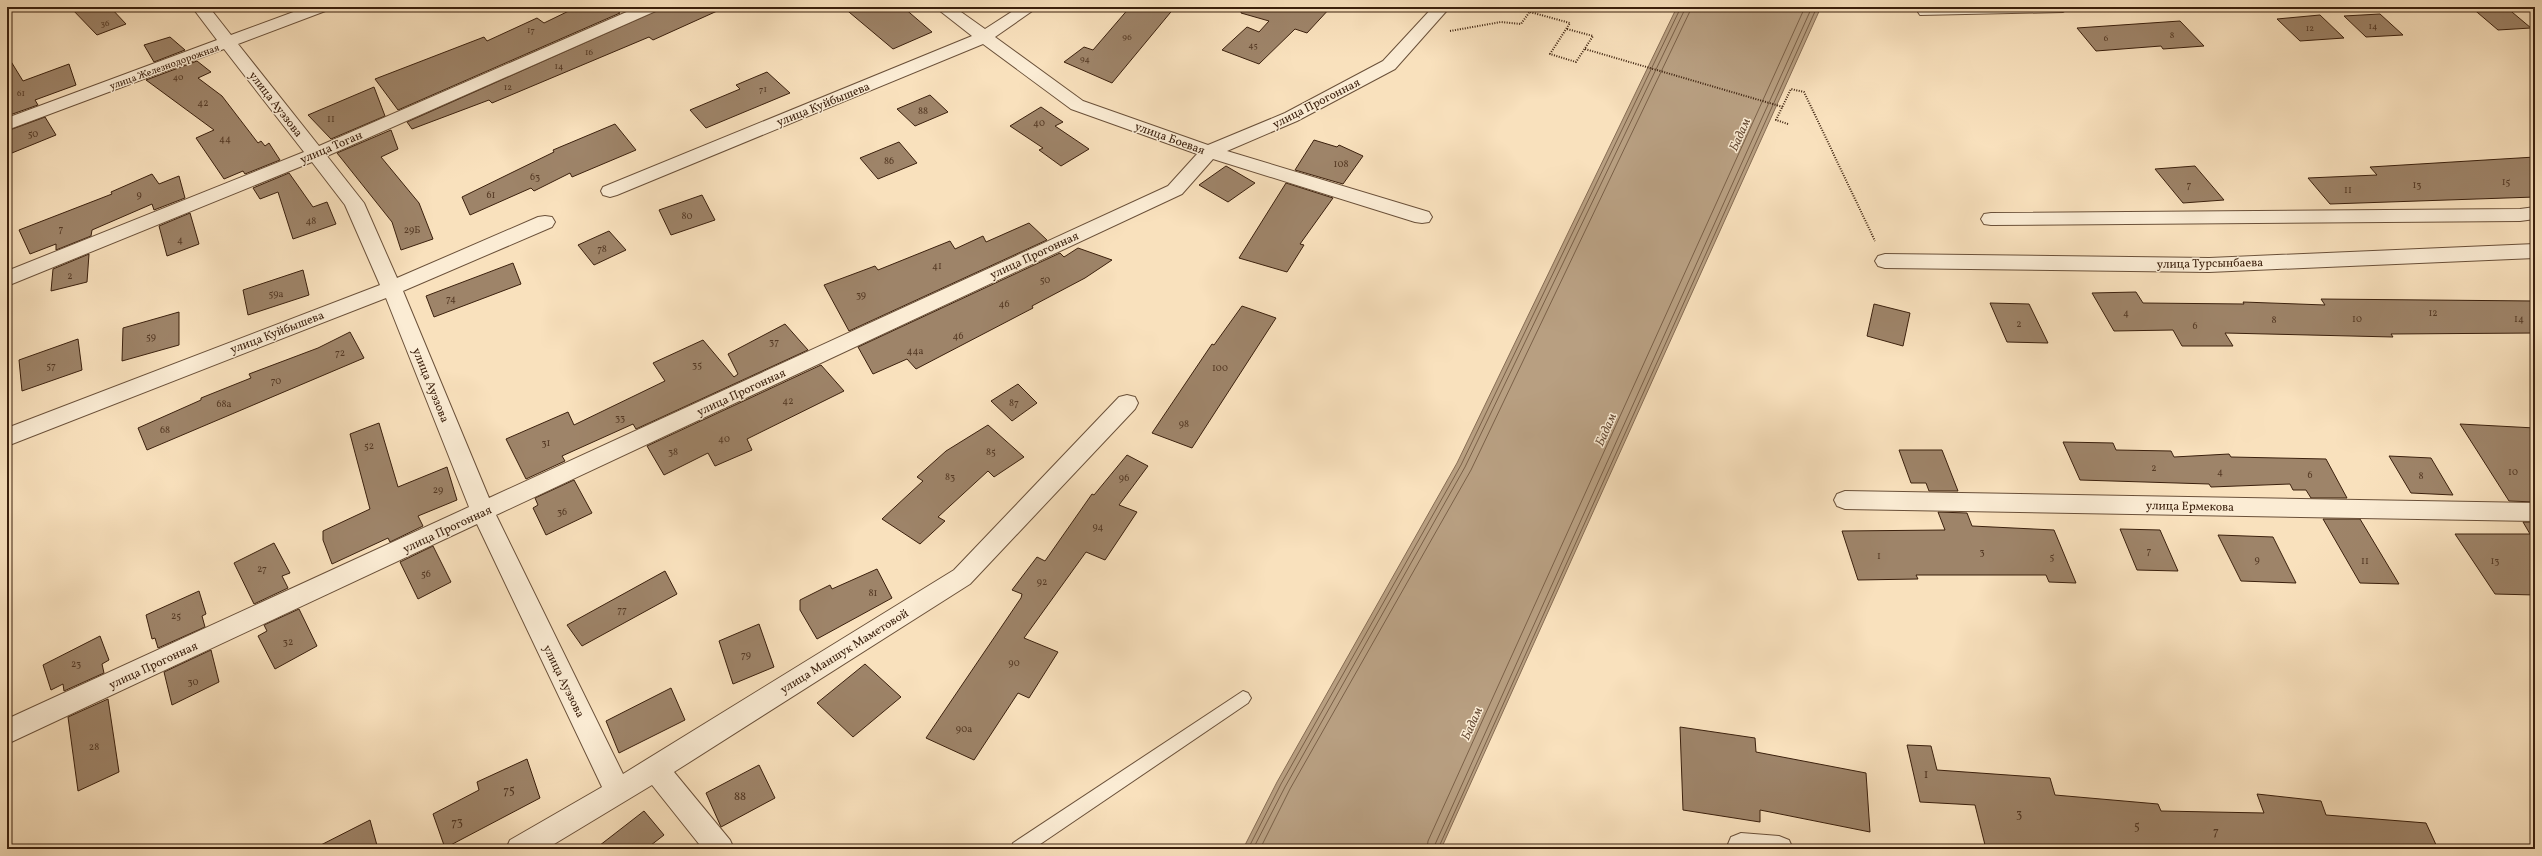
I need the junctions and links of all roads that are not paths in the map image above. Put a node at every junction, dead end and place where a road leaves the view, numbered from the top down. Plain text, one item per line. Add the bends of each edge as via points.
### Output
1 (200, 7) edge
2 (322, 7) edge
3 (652, 7) edge
4 (943, 7) edge
5 (1030, 7) edge
6 (1442, 7) edge
7 (2063, 7) edge
8 (1926, 12) dead end
9 (983, 38) junction
10 (228, 42) junction
11 (7, 124) edge
12 (1209, 152) junction
13 (314, 155) junction
14 (610, 191) dead end
15 (2535, 213) edge
16 (1422, 217) dead end
17 (1991, 219) dead end
18 (545, 222) dead end
19 (2535, 251) edge
20 (1885, 261) road end
21 (7, 279) edge
22 (392, 288) junction
23 (1127, 403) dead end
24 (7, 437) edge
25 (1845, 500) dead end
26 (483, 512) junction
27 (2535, 512) edge
28 (1243, 698) dead end
29 (7, 732) edge
30 (655, 769) junction
31 (618, 792) junction
32 (520, 849) edge
33 (720, 849) edge
34 (1019, 849) edge
35 (1740, 849) edge
36 (1779, 849) edge

1 - 10 street, улица Ауэзова
2 - 10 street, улица Железнодорожная
3 - 13 street, улица Тоган
4 - 9 street, улица Боевая
5 - 9 street, улица Куйбышева
6 - 12 street, улица Прогонная via 1389,65 1291,117
7 - 8 street
9 - 12 street, улица Боевая via 1077,105
9 - 14 street, улица Куйбышева
10 - 11 street, улица Железнодорожная
10 - 13 street, улица Ауэзова
12 - 16 street, улица Боевая
12 - 26 street, улица Прогонная via 1175,190
13 - 21 street, улица Тоган
13 - 22 street, улица Ауэзова via 354,202
15 - 17 street
18 - 22 street, улица Куйбышева
19 - 20 street, улица Турсынбаева via 2209,265
22 - 24 street, улица Куйбышева
22 - 26 street, улица Ауэзова
23 - 30 street, улица Маншук Маметовой via 962,577
25 - 27 street, улица Ермекова
26 - 29 street, улица Прогонная
26 - 31 street, улица Ауэзова
28 - 34 lane
30 - 31 street, улица Маншук Маметовой
30 - 33 street
31 - 32 street, улица Маншук Маметовой
35 - 36 street via 1741,846

